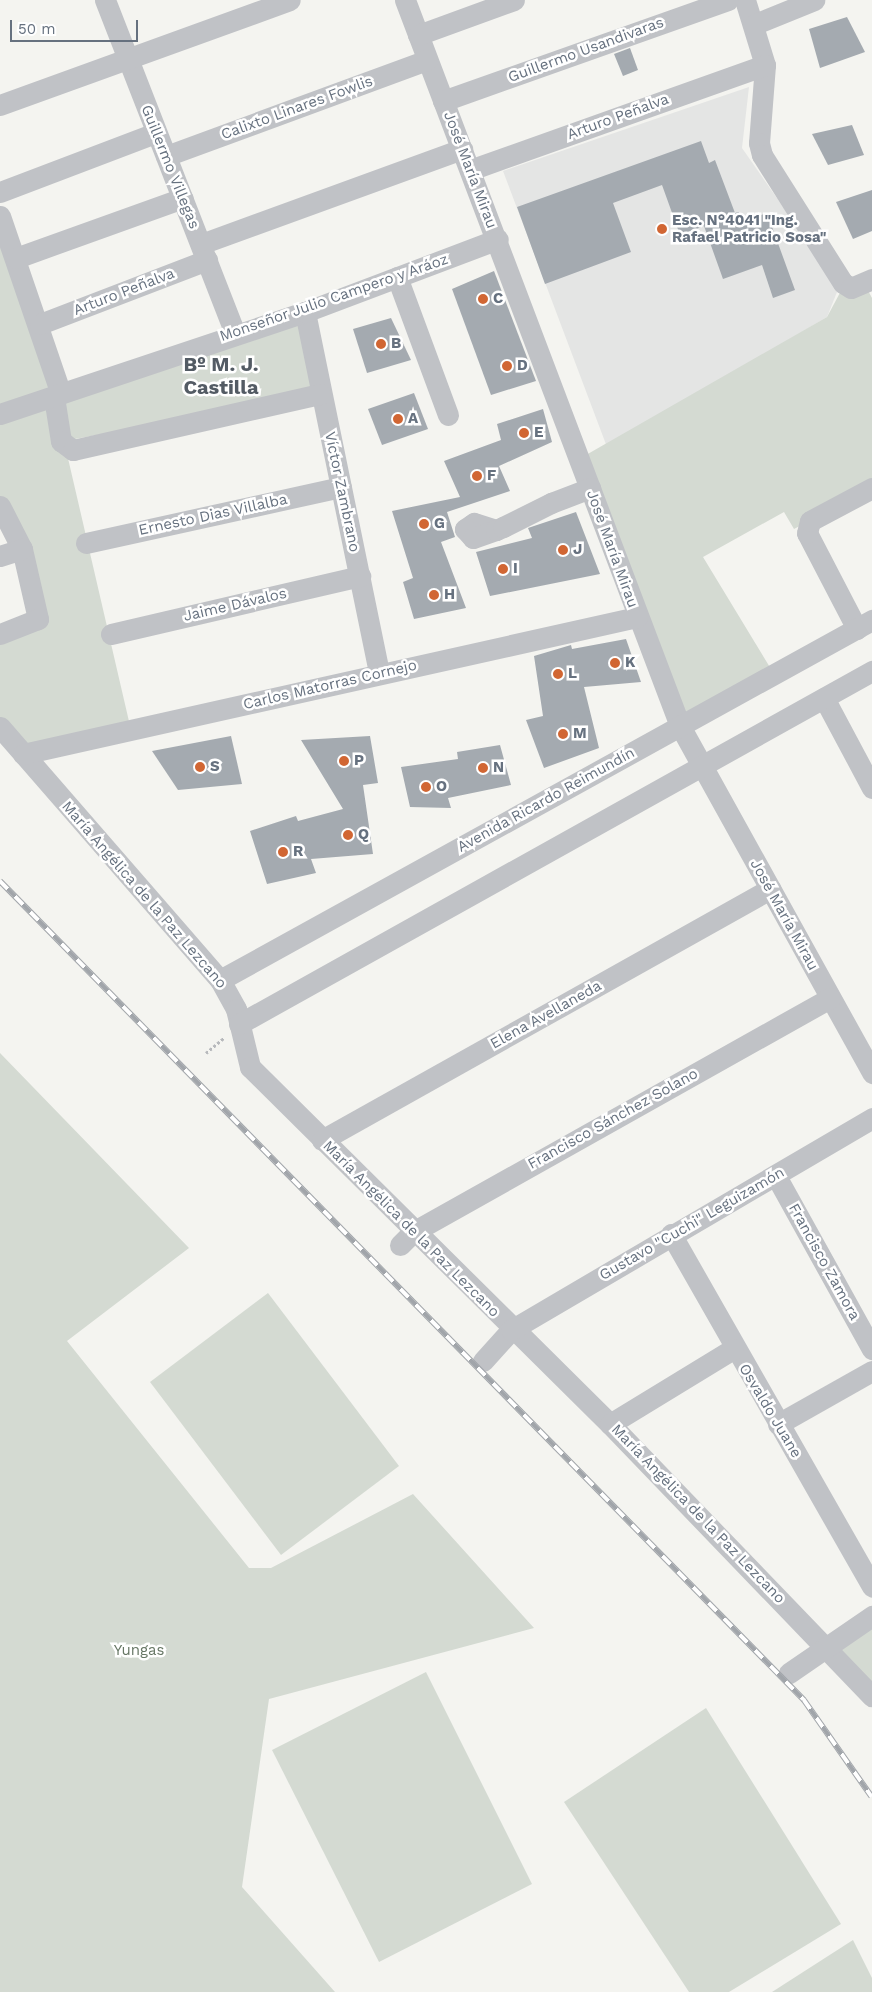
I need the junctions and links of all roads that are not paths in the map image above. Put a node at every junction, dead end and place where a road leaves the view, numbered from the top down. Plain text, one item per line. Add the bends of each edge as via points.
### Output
1 (105, 0) edge
2 (290, 0) edge
3 (405, 0) edge
4 (514, 0) edge
5 (728, 0) edge
6 (745, 0) edge
7 (814, 0) edge
8 (755, 24) junction
9 (418, 35) junction
10 (126, 59) junction
11 (427, 60) junction
12 (765, 64) junction
13 (443, 101) junction
14 (0, 105) edge
15 (155, 132) junction
16 (462, 149) junction
17 (166, 156) junction
18 (470, 170) junction
19 (0, 192) edge
20 (182, 198) junction
21 (0, 216) edge
22 (498, 239) junction
23 (204, 252) junction
24 (16, 258) junction
25 (398, 277) junction
26 (869, 286) edge
27 (305, 312) junction
28 (40, 324) junction
29 (235, 333) junction
30 (320, 394) junction
31 (57, 396) junction
32 (0, 414) edge
33 (448, 415) dead end
34 (341, 487) junction
35 (590, 488) junction
36 (872, 488) edge
37 (0, 506) edge
38 (496, 530) dead end
39 (86, 543) dead end
40 (22, 549) junction
41 (0, 556) edge
42 (360, 576) junction
43 (637, 616) junction
44 (865, 624) edge
45 (0, 634) edge
46 (111, 634) dead end
47 (872, 671) edge
48 (379, 673) junction
49 (824, 698) junction
50 (680, 726) junction
51 (0, 727) edge
52 (22, 754) junction
53 (700, 766) junction
54 (872, 788) edge
55 (770, 889) junction
56 (220, 980) junction
57 (830, 998) junction
58 (239, 1024) junction
59 (872, 1073) edge
60 (872, 1118) edge
61 (322, 1140) junction
62 (776, 1176) junction
63 (671, 1234) junction
64 (406, 1238) junction
65 (511, 1330) junction
66 (733, 1349) junction
67 (872, 1349) edge
68 (483, 1362) dead end
69 (872, 1371) edge
70 (610, 1424) junction
71 (778, 1424) junction
72 (872, 1586) edge
73 (872, 1616) edge
74 (826, 1646) junction
75 (788, 1673) dead end
76 (872, 1696) edge

1 - 10 street, Guillermo Villegas
2 - 10 street
3 - 9 street, José María Mirau
4 - 9 street
5 - 13 street, Guillermo Usandivaras
6 - 8 street
7 - 8 street
8 - 12 street
9 - 11 street, José María Mirau
10 - 14 street
10 - 15 street, Guillermo Villegas
11 - 13 street, José María Mirau
11 - 17 street, Calixto Linares Fowlis
12 - 18 street, Arturo Peñalva
12 - 26 street via 759,143 762,155 843,283 851,288
13 - 16 street, José María Mirau
15 - 17 street, Guillermo Villegas
15 - 19 street
16 - 18 street, José María Mirau
16 - 23 street, Arturo Peñalva
17 - 20 street, Guillermo Villegas
18 - 22 street, José María Mirau
20 - 23 street, Guillermo Villegas
20 - 24 street
21 - 24 street
22 - 25 street, Monseñor Julio Campero y Aráoz
22 - 35 street, José María Mirau
23 - 28 street, Arturo Peñalva
23 - 29 street, Guillermo Villegas
24 - 28 street
25 - 27 street, Monseñor Julio Campero y Aráoz
25 - 33 street
27 - 29 street, Monseñor Julio Campero y Aráoz
27 - 30 street, Víctor Zambrano
28 - 31 street
29 - 31 street, Monseñor Julio Campero y Aráoz
30 - 31 street via 73,450 61,441
30 - 34 street, Víctor Zambrano
31 - 32 street, Monseñor Julio Campero y Aráoz
34 - 39 street, Ernesto Dias Villalba
34 - 42 street, Víctor Zambrano
35 - 38 street
35 - 43 street, José María Mirau
36 - 44 street via 810,521 808,533
37 - 40 street
40 - 41 street
40 - 45 street via 38,619
42 - 46 street, Jaime Dávalos
42 - 48 street, Víctor Zambrano
43 - 48 street, Carlos Matorras Cornejo
43 - 50 street, José María Mirau
44 - 50 street, Avenida Ricardo Reimundín
47 - 49 street
48 - 52 street, Carlos Matorras Cornejo
49 - 53 street
49 - 54 street
50 - 53 street, José María Mirau
50 - 56 street, Avenida Ricardo Reimundín
51 - 52 street, María Angélica de la Paz Lezcano
52 - 56 street, María Angélica de la Paz Lezcano
53 - 55 street, José María Mirau
53 - 58 street
55 - 57 street, José María Mirau
55 - 61 street, Elena Avellaneda
56 - 58 street, María Angélica de la Paz Lezcano
57 - 59 street, José María Mirau
57 - 64 street, Francisco Sánchez Solano
58 - 61 street, María Angélica de la Paz Lezcano via 250,1066
60 - 62 street, Gustavo "Cuchi" Leguizamón
61 - 64 street, María Angélica de la Paz Lezcano
62 - 63 street, Gustavo "Cuchi" Leguizamón
62 - 67 street, Francisco Zamora
63 - 65 street, Gustavo "Cuchi" Leguizamón
63 - 66 street, Osvaldo Juane
64 - 65 street, María Angélica de la Paz Lezcano
65 - 68 street, Gustavo "Cuchi" Leguizamón
65 - 70 street, María Angélica de la Paz Lezcano
66 - 70 street
66 - 71 street, Osvaldo Juane
69 - 71 street
70 - 74 street, María Angélica de la Paz Lezcano
71 - 72 street, Osvaldo Juane
73 - 74 street
74 - 75 street
74 - 76 street, María Angélica de la Paz Lezcano

